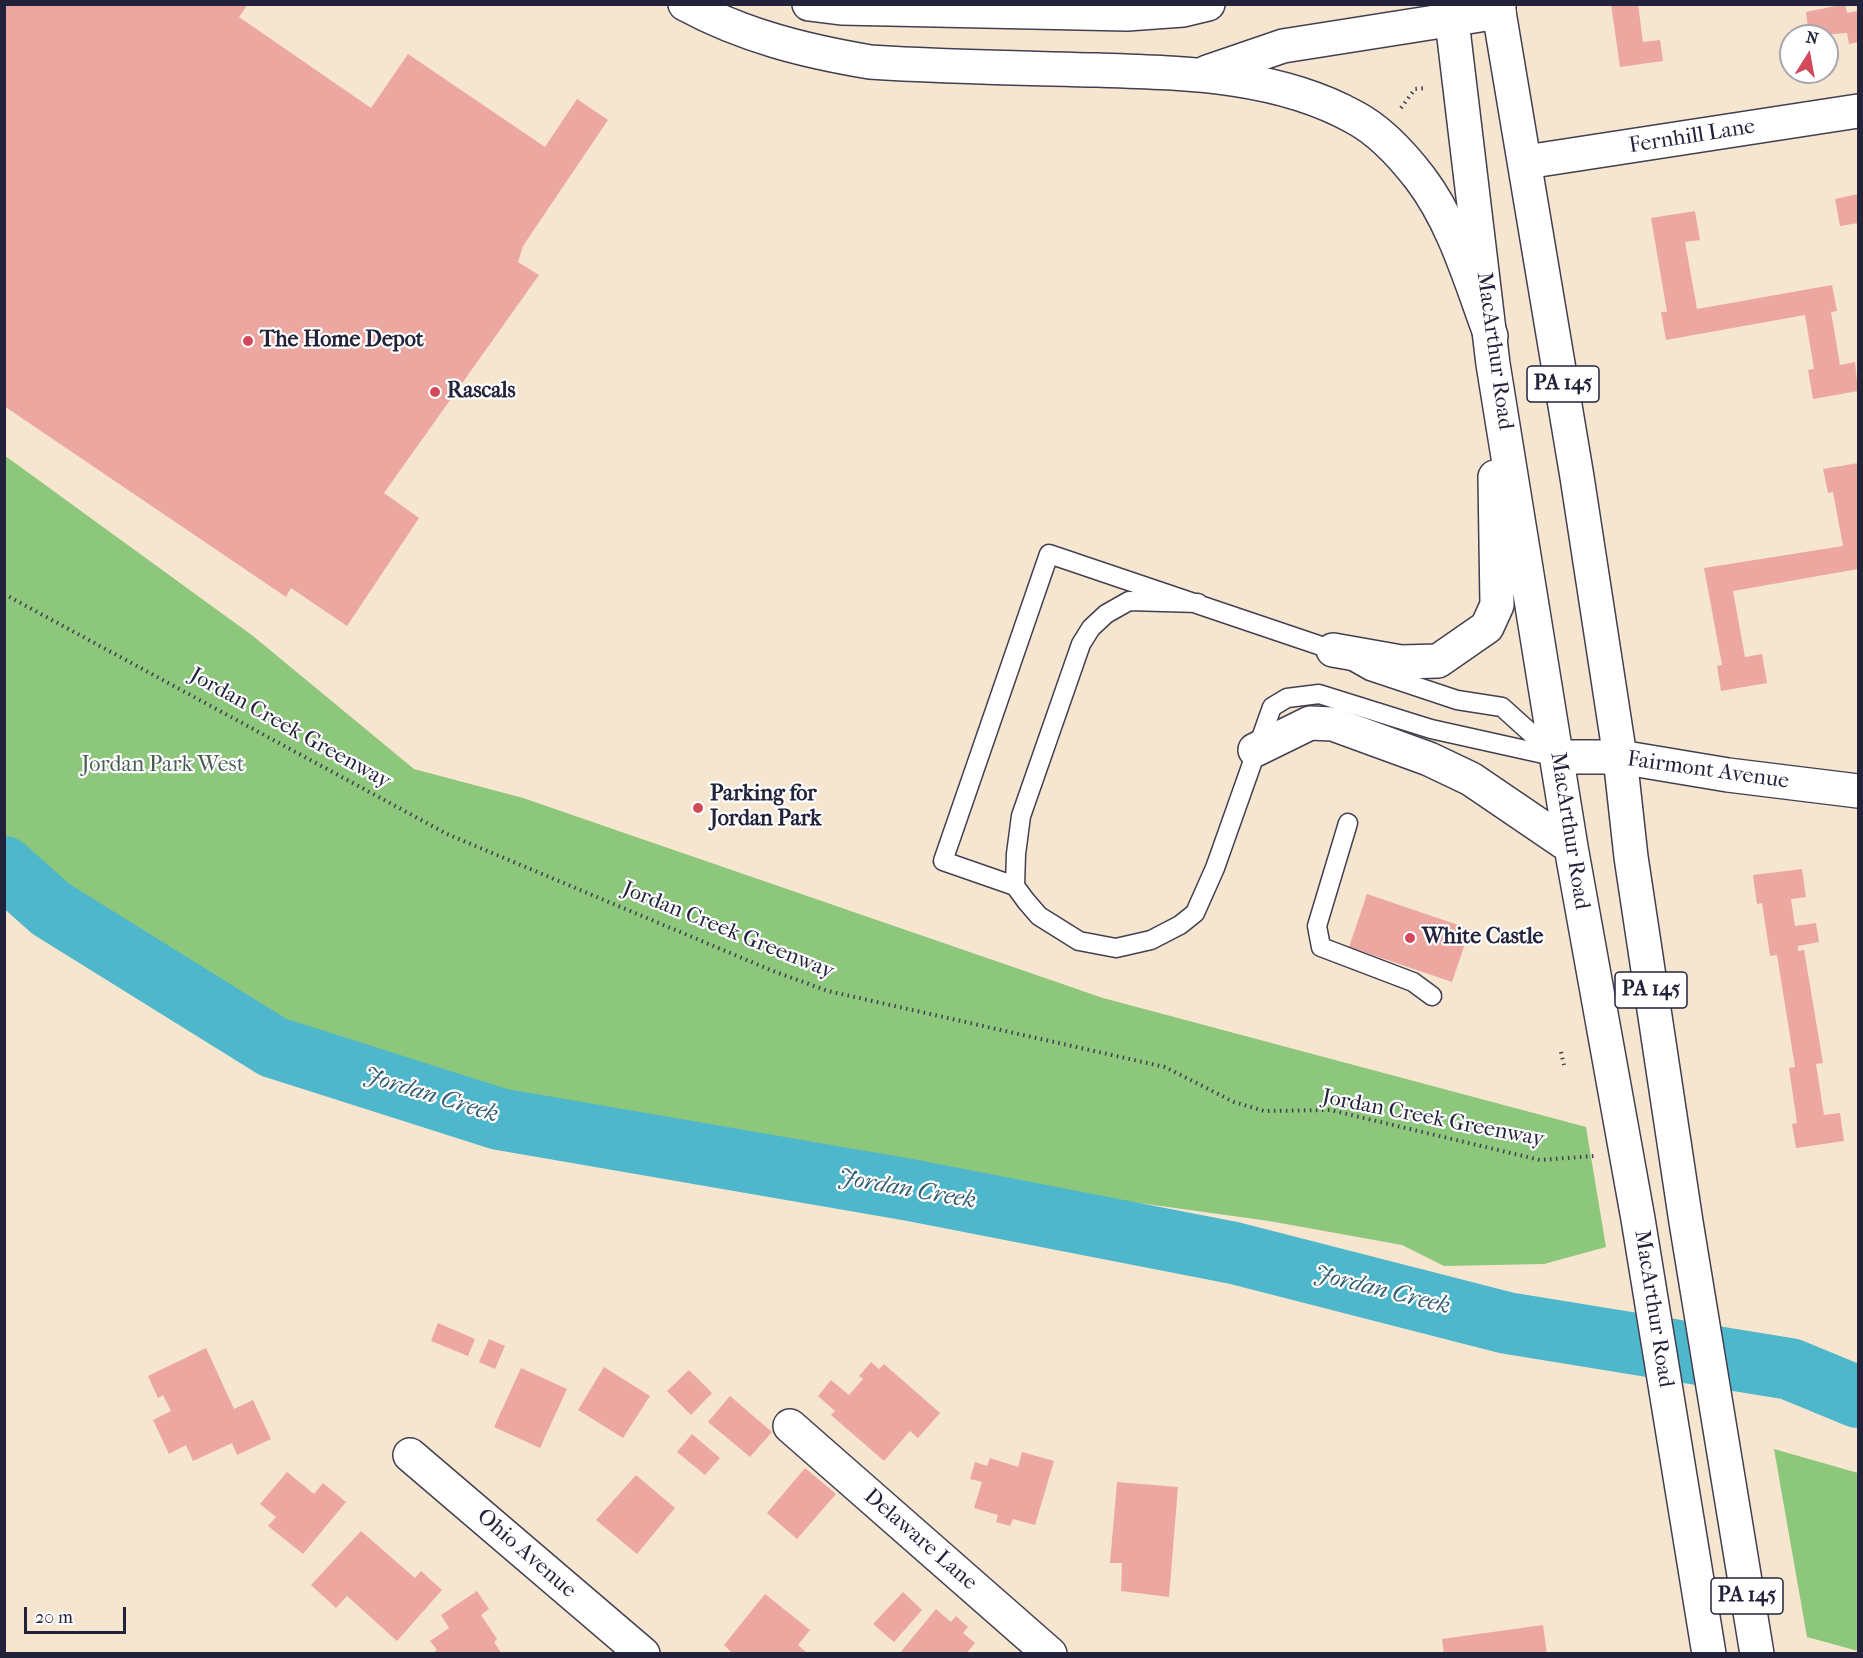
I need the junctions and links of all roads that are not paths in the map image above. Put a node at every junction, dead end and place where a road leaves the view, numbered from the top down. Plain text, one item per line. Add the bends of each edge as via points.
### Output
1 (685, 4) edge
2 (809, 4) edge
3 (1208, 4) edge
4 (1500, 8) edge
5 (1452, 12) edge
6 (1202, 73) junction
7 (1858, 111) edge
8 (1526, 162) junction
9 (1492, 350) junction
10 (1198, 603) junction
11 (1333, 650) junction
12 (1255, 750) junction
13 (1557, 757) junction
14 (1620, 758) junction
15 (1858, 791) edge
16 (1348, 823) dead end
17 (1571, 848) junction
18 (1015, 886) junction
19 (1432, 996) dead end
20 (790, 1426) dead end
21 (410, 1455) dead end
22 (642, 1653) edge
23 (1050, 1653) edge
24 (1709, 1653) edge
25 (1757, 1653) edge

1 - 6 main road via 760,38 870,62
2 - 3 main road via 840,8 1126,14
4 - 5 main road
4 - 8 main road, MacArthur Road / PA 145
5 - 6 main road via 1284,46
5 - 9 main road, MacArthur Road / PA 145
6 - 9 main road via 1305,96 1356,118 1380,135 1420,178 1438,207 1454,239
7 - 8 main road, Fernhill Lane
8 - 14 main road, MacArthur Road / PA 145
9 - 11 main road via 1497,605 1487,627 1438,661 1401,662
9 - 13 main road, MacArthur Road / PA 145
10 - 11 lane
10 - 18 lane via 1129,602 1106,614 1086,636 1073,662 1021,816
10 - 18 lane via 1049,554 943,861
11 - 13 lane via 1370,671 1457,700 1502,707
12 - 13 lane via 1272,708 1287,698 1319,694 1431,729
12 - 17 main road via 1310,723 1333,724 1472,779
12 - 18 lane via 1215,868 1195,913 1180,925 1151,940 1116,948 1079,941 1039,916
13 - 14 main road, Fairmont Avenue
13 - 17 main road, MacArthur Road / PA 145
14 - 15 main road, Fairmont Avenue
14 - 25 main road, MacArthur Road / PA 145 via 1631,857 1686,1222
16 - 19 lane via 1317,926 1321,947 1413,982
17 - 24 main road, MacArthur Road / PA 145 via 1638,1219
20 - 23 main road, Delaware Lane
21 - 22 main road, Ohio Avenue

